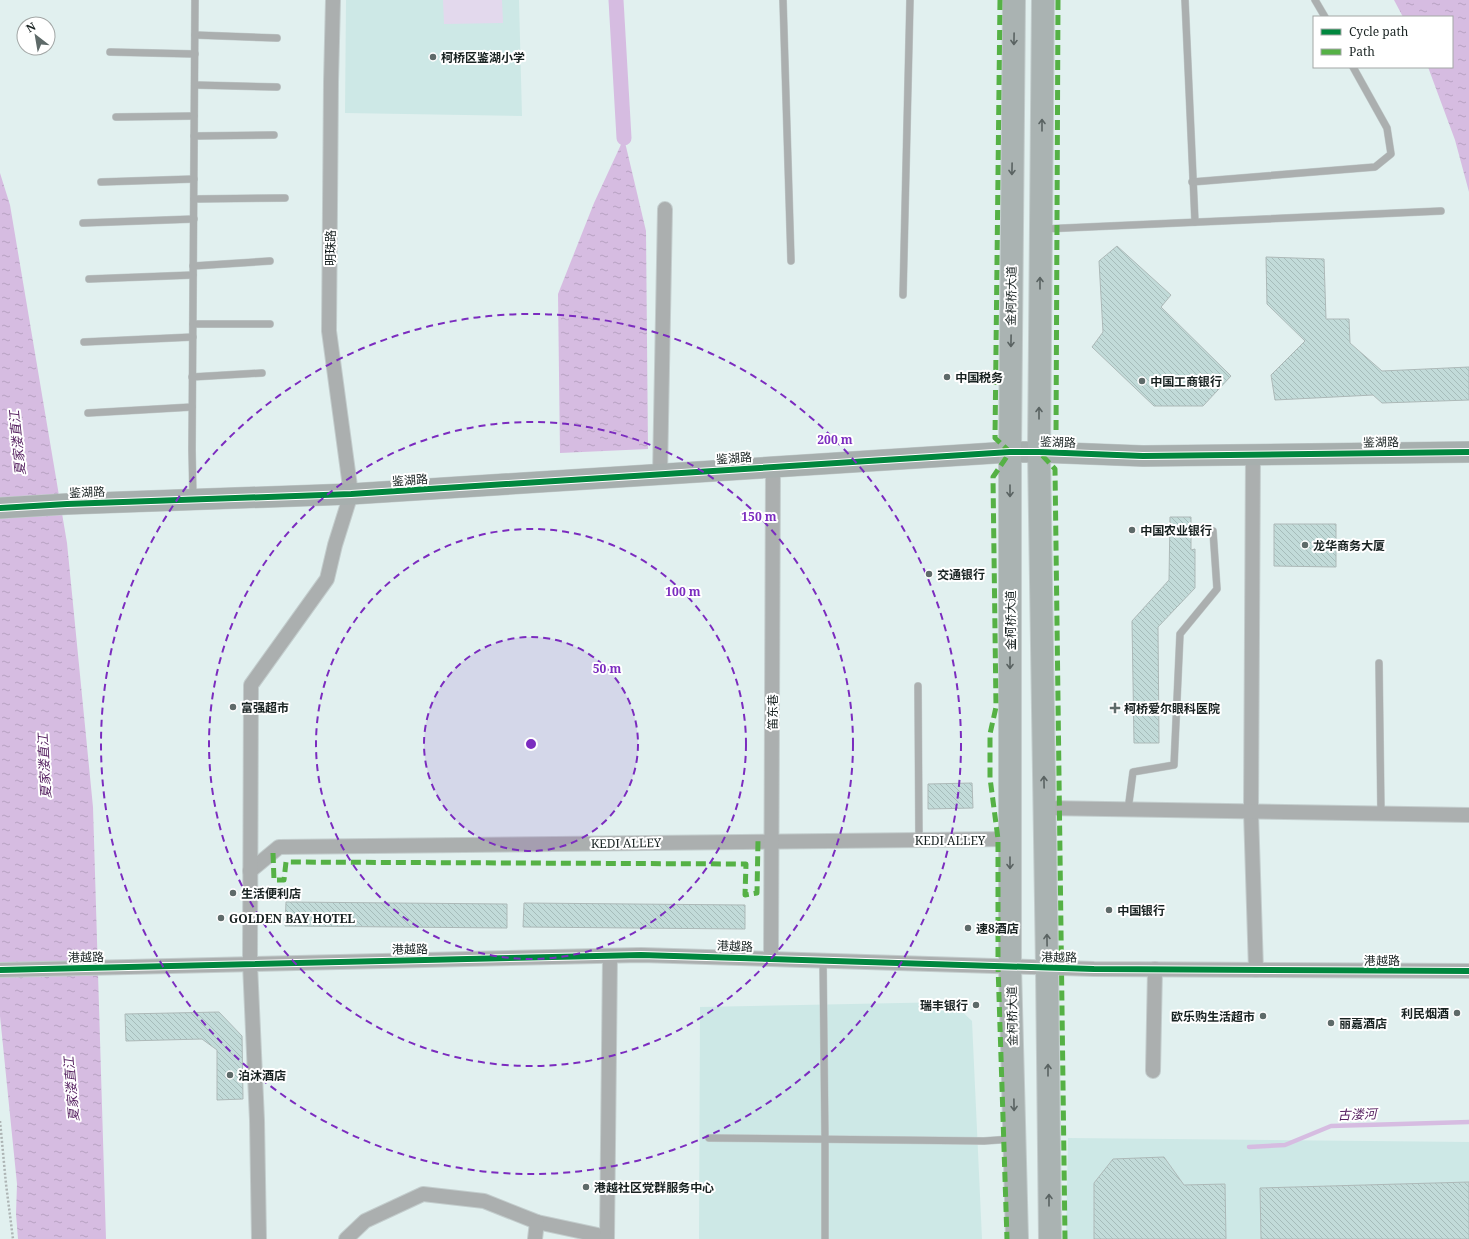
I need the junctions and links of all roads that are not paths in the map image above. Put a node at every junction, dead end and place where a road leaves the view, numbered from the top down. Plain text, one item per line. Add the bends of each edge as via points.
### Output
1 (195, 0) edge
2 (333, 0) edge
3 (783, 0) edge
4 (910, 0) edge
5 (1014, 0) edge
6 (1043, 0) edge
7 (1184, 0) edge
8 (1315, 0) edge
9 (1323, 16) edge
10 (195, 35) junction
11 (277, 38) dead end
12 (110, 52) dead end
13 (195, 54) junction
14 (1354, 68) edge
15 (195, 85) junction
16 (277, 87) dead end
17 (194, 116) junction
18 (116, 117) dead end
19 (274, 135) dead end
20 (194, 136) junction
21 (194, 179) junction
22 (101, 182) dead end
23 (1192, 182) junction
24 (285, 198) dead end
25 (194, 199) junction
26 (665, 209) dead end
27 (1441, 211) dead end
28 (194, 219) junction
29 (1195, 222) junction
30 (83, 223) dead end
31 (1041, 229) junction
32 (270, 261) dead end
33 (791, 261) dead end
34 (193, 266) junction
35 (193, 275) junction
36 (89, 280) dead end
37 (903, 295) dead end
38 (193, 324) junction
39 (270, 324) dead end
40 (193, 337) junction
41 (84, 342) dead end
42 (262, 373) dead end
43 (192, 377) junction
44 (192, 407) junction
45 (88, 413) dead end
46 (1010, 452) junction
47 (1039, 452) junction
48 (1469, 452) edge
49 (1253, 454) junction
50 (773, 466) junction
51 (660, 474) junction
52 (351, 494) junction
53 (193, 500) junction
54 (0, 508) edge
55 (1213, 531) dead end
56 (1379, 663) dead end
57 (918, 686) dead end
58 (1045, 808) junction
59 (1128, 810) junction
60 (1251, 812) junction
61 (1381, 814) junction
62 (1469, 815) edge
63 (1010, 839) junction
64 (919, 840) junction
65 (771, 841) junction
66 (250, 871) junction
67 (610, 956) junction
68 (771, 958) junction
69 (823, 960) junction
70 (250, 964) junction
71 (1010, 966) junction
72 (1047, 967) junction
73 (1154, 969) junction
74 (0, 970) edge
75 (1256, 970) junction
76 (1469, 971) edge
77 (1153, 1071) dead end
78 (709, 1138) dead end
79 (825, 1139) junction
80 (1015, 1139) junction
81 (537, 1222) junction
82 (607, 1238) edge
83 (259, 1239) edge
84 (346, 1239) edge
85 (535, 1239) edge
86 (824, 1239) edge
87 (1017, 1239) edge
88 (1050, 1239) edge

1 - 10 lane
2 - 52 street, 明珠路 via 329,331
3 - 33 lane
4 - 37 lane
5 -> 46 main road, 金柯桥大道
31 -> 6 main road
7 - 23 lane
8 - 9 lane
10 - 11 lane
10 - 13 lane
12 - 13 lane
13 - 15 lane
14 - 23 lane via 1387,128 1391,154 1375,167
15 - 16 lane
15 - 17 lane
17 - 18 lane
17 - 20 lane
19 - 20 lane
20 - 21 lane
21 - 22 lane
21 - 25 lane
23 - 29 lane
24 - 25 lane
25 - 28 lane
26 - 51 street
27 - 29 lane
28 - 30 lane
28 - 34 lane
29 - 31 lane
47 -> 31 main road
32 - 34 lane
34 - 35 lane
35 - 36 lane
35 - 38 lane
38 - 39 lane
38 - 40 lane
40 - 41 lane
40 - 43 lane
42 - 43 lane
43 - 44 lane
44 - 45 lane
44 - 53 lane
46 - 47 street, 鉴湖路
46 - 50 street, 鉴湖路
46 -> 63 main road, 金柯桥大道
47 - 49 street, 鉴湖路 via 1143,456
58 -> 47 main road
48 - 49 street, 鉴湖路
49 - 60 street
50 - 51 street, 鉴湖路
50 - 65 street, 笛东巷
51 - 52 street, 鉴湖路
52 - 53 street, 鉴湖路
52 - 66 street via 326,579 251,685
53 - 54 street, 鉴湖路
55 - 59 lane via 1217,589 1180,634 1174,765 1133,772
56 - 61 lane
57 - 64 lane
58 - 59 street
72 -> 58 main road
59 - 60 street
60 - 61 street
60 - 75 street
61 - 62 street
63 - 64 street, KEDI ALLEY
63 -> 71 main road, 金柯桥大道
64 - 65 street, KEDI ALLEY
65 - 66 street, KEDI ALLEY via 279,847
65 - 68 street, 笛东巷
66 - 70 street
67 - 68 street, 港越路
67 - 70 street, 港越路
67 - 82 street
68 - 69 street, 港越路
69 - 71 street, 港越路
69 - 79 lane
70 - 74 street, 港越路
70 - 83 street
71 - 72 street, 港越路
71 -> 80 main road, 金柯桥大道
72 - 73 street, 港越路
88 -> 72 main road
73 - 75 street, 港越路
73 - 77 street
75 - 76 street, 港越路
78 - 79 lane
79 - 80 lane
79 - 86 lane
80 - 87 main road, 金柯桥大道
81 - 82 street
81 - 84 street via 484,1201 423,1194 365,1221
81 - 85 street

